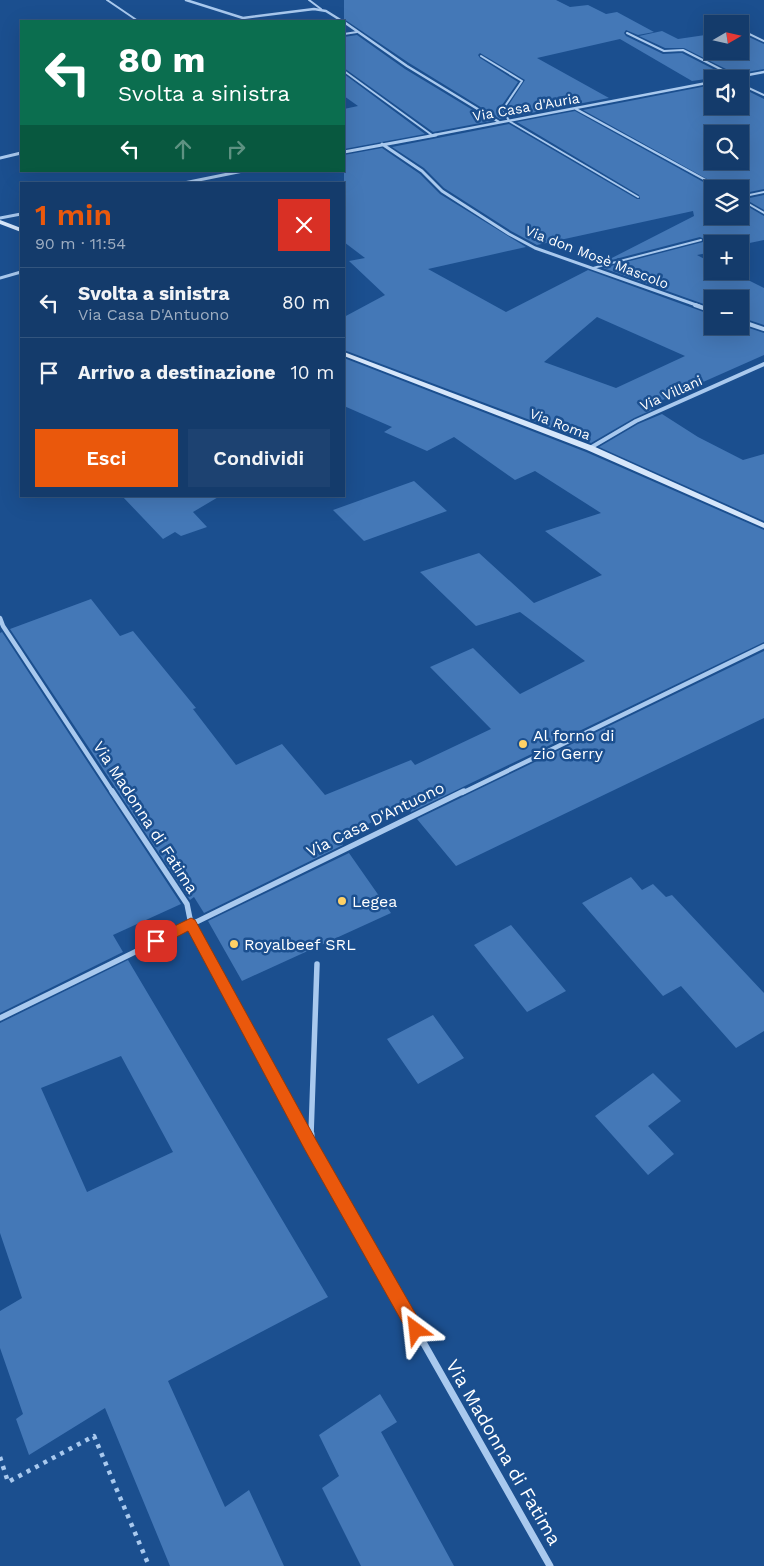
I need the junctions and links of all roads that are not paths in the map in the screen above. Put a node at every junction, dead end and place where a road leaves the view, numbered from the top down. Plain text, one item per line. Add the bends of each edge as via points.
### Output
1 (107, 0) edge
2 (186, 0) edge
3 (309, 0) edge
4 (321, 9) junction
5 (137, 20) edge
6 (340, 20) edge
7 (345, 23) edge
8 (357, 32) junction
9 (627, 33) dead end
10 (345, 34) edge
11 (749, 34) edge
12 (764, 41) edge
13 (482, 56) dead end
14 (722, 70) edge
15 (345, 72) edge
16 (764, 72) edge
17 (749, 75) edge
18 (704, 84) edge
19 (749, 88) edge
20 (764, 95) edge
21 (576, 109) junction
22 (509, 121) junction
23 (499, 123) junction
24 (432, 135) junction
25 (382, 144) junction
26 (345, 152) edge
27 (20, 153) edge
28 (0, 158) edge
29 (221, 172) edge
30 (238, 172) edge
31 (224, 175) junction
32 (706, 180) edge
33 (189, 182) edge
34 (764, 192) edge
35 (749, 196) edge
36 (638, 197) dead end
37 (749, 204) edge
38 (764, 213) edge
39 (20, 214) edge
40 (0, 220) edge
41 (20, 230) edge
42 (701, 240) dead end
43 (593, 268) junction
44 (20, 272) edge
45 (0, 278) edge
46 (704, 308) edge
47 (749, 324) edge
48 (764, 329) edge
49 (345, 354) edge
50 (764, 364) edge
51 (590, 448) junction
52 (764, 526) edge
53 (0, 618) edge
54 (764, 646) edge
55 (191, 924) junction
56 (316, 964) dead end
57 (0, 1018) edge
58 (311, 1145) junction
59 (550, 1566) edge

1 - 5 lane
2 - 4 street via 243,18
3 - 4 lane
4 - 6 street
7 - 8 street
8 - 10 lane
8 - 23 street
9 - 14 lane via 664,51 683,50
11 - 12 lane
13 - 22 lane via 522,81 503,109
15 - 24 lane
16 - 17 street
18 - 21 street, Via Casa d'Auria
19 - 20 lane
21 - 22 street, Via Casa d'Auria
21 - 32 lane
22 - 23 street, Via Casa d'Auria
22 - 36 lane
23 - 24 street, Via Casa d'Auria
24 - 25 street, Via Casa d'Auria
25 - 26 street, Via Casa d'Auria
25 - 43 street, Via don Mosè Mascolo via 422,171 442,190 508,234 535,248
27 - 28 street
29 - 31 lane
30 - 31 street
31 - 33 street
34 - 35 lane
37 - 38 lane
39 - 40 street
40 - 41 main road
42 - 43 lane
43 - 46 street, Via don Mosè Mascolo
44 - 45 street
47 - 48 street
49 - 51 main road, Via Roma
50 - 51 street, Via Villani via 636,420
51 - 52 main road, Via Roma
53 - 55 street, Via Madonna di Fatima via 187,904
54 - 55 street, Via Casa D'Antuono
55 - 57 street, Via Casa D'Antuono
55 - 58 street, Via Madonna di Fatima
56 - 58 street
58 - 59 street, Via Madonna di Fatima

